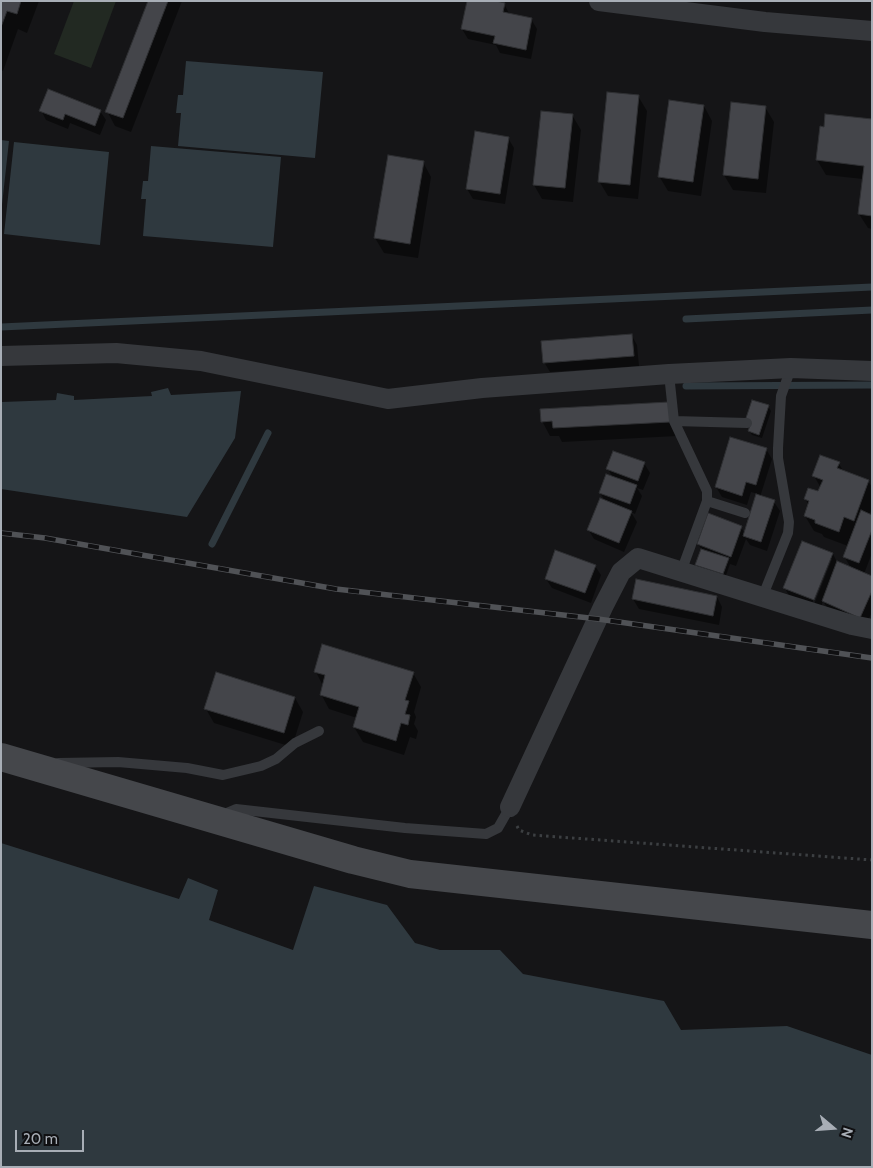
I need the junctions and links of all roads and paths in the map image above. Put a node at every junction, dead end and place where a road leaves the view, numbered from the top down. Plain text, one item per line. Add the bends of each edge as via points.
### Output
1 (599, 1) edge
2 (872, 31) edge
3 (1, 356) edge
4 (791, 368) junction
5 (872, 370) edge
6 (669, 374) junction
7 (674, 421) junction
8 (747, 423) dead end
9 (707, 501) junction
10 (745, 513) dead end
11 (681, 572) junction
12 (762, 598) junction
13 (872, 629) edge
14 (319, 731) dead end
15 (12, 760) edge
16 (510, 808) junction
17 (212, 819) junction
18 (872, 860) edge
19 (872, 926) edge

1 - 2 street via 765,22
3 - 6 street via 116,354 201,361 388,399 482,388
4 - 5 street
4 - 6 street
4 - 12 lane via 781,396 778,458 788,533
6 - 7 lane
7 - 8 lane
7 - 9 lane via 707,491
9 - 10 lane
9 - 11 lane
11 - 12 street
11 - 16 street via 638,558 622,572
12 - 13 street
14 - 15 lane via 261,766 223,775 187,768 118,762
15 - 17 street
16 - 17 lane via 498,828 486,834 236,810
16 - 18 path via 519,830 532,835
17 - 19 street via 410,874

